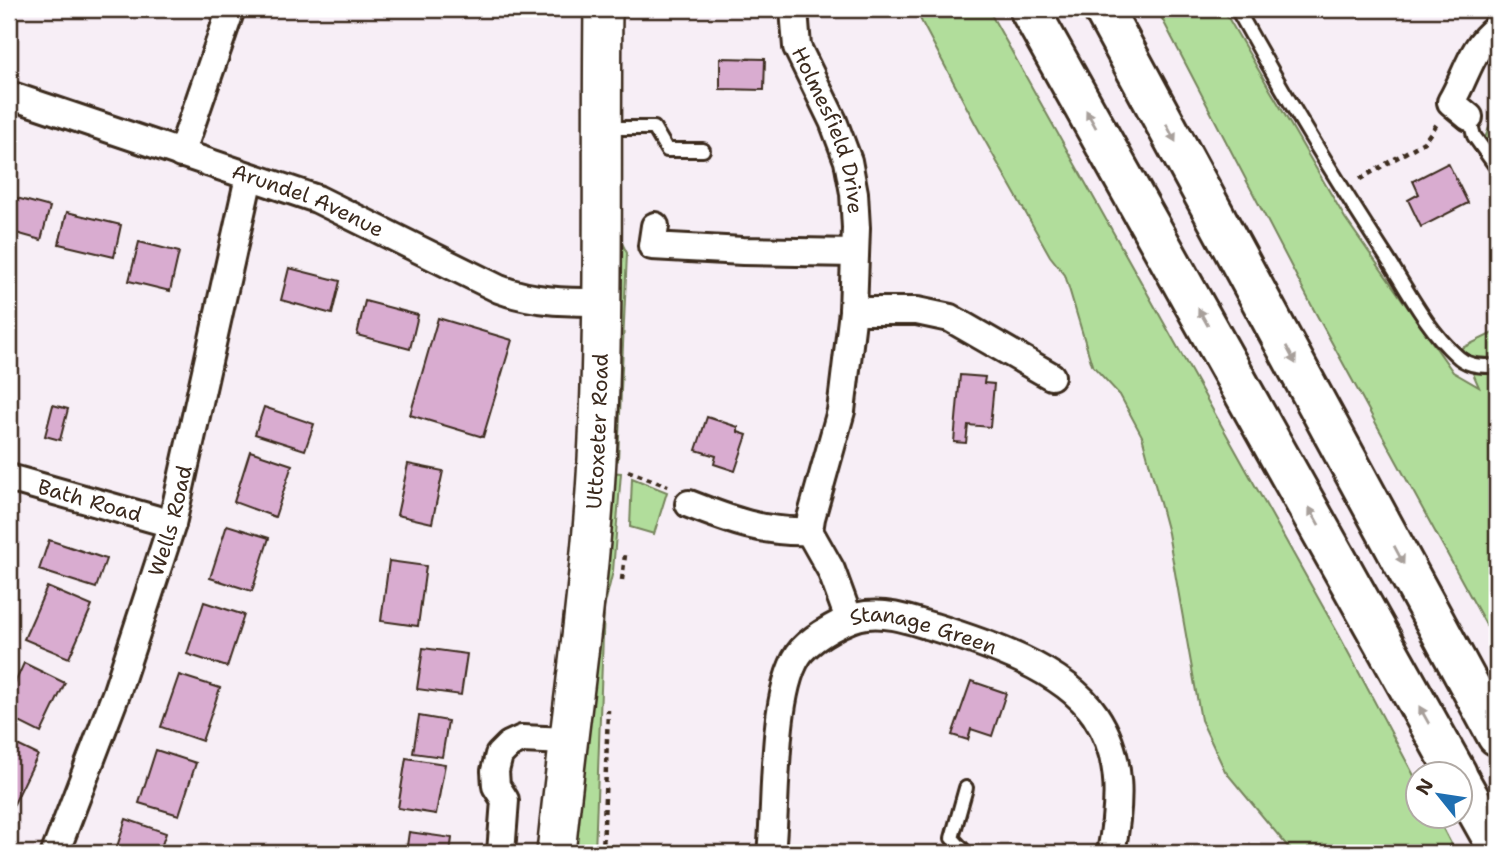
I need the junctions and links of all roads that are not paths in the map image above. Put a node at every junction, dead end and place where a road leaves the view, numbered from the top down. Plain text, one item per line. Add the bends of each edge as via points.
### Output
1 (230, 9) edge
2 (603, 9) edge
3 (794, 9) edge
4 (1029, 9) edge
5 (1103, 9) edge
6 (1237, 9) edge
7 (1497, 28) edge
8 (9, 95) edge
9 (1462, 112) joint
10 (601, 128) junction
11 (702, 150) dead end
12 (181, 154) junction
13 (1497, 168) edge
14 (249, 177) junction
15 (655, 226) dead end
16 (855, 253) junction
17 (602, 302) junction
18 (853, 311) junction
19 (1490, 366) dead end
20 (1051, 376) dead end
21 (9, 478) edge
22 (689, 504) road end
23 (172, 524) junction
24 (809, 531) junction
25 (849, 618) junction
26 (1497, 736) edge
27 (567, 741) junction
28 (1449, 760) edge
29 (966, 788) dead end
30 (1474, 805) edge
31 (1497, 847) edge
32 (55, 853) edge
33 (501, 853) edge
34 (556, 853) edge
35 (771, 853) edge
36 (966, 853) edge
37 (1111, 853) edge

1 - 12 street
2 - 10 main road, Uttoxeter Road
3 - 16 street, Holmesfield Drive via 797,47 848,161 854,193
28 -> 4 highway
5 -> 26 highway
6 - 19 lane via 1342,189 1436,334 1457,357 1469,364
7 - 9 street via 1483,38 1451,102
8 - 12 street, Arundel Avenue
9 - 13 lane
10 - 11 lane via 654,128 667,150
10 - 17 main road, Uttoxeter Road
12 - 14 street, Arundel Avenue
14 - 17 street, Arundel Avenue via 317,199 522,298
14 - 23 street, Wells Road
15 - 16 street via 652,246
16 - 18 street, Holmesfield Drive
17 - 27 main road, Uttoxeter Road via 597,459
18 - 20 street via 917,311 950,318
18 - 24 street, Holmesfield Drive via 841,411
21 - 23 street, Bath Road
22 - 24 street via 773,531
23 - 32 street, Wells Road via 116,694
24 - 25 street via 831,570
25 - 35 street, Stanage Green via 802,651 787,680 779,721
25 - 37 street, Stanage Green via 896,616 972,639 1015,656 1080,699 1094,712 1115,758 1119,787
27 - 33 street via 522,739 499,755 496,786 505,800
27 - 34 main road, Uttoxeter Road
29 - 36 lane via 952,838
30 - 31 highway

